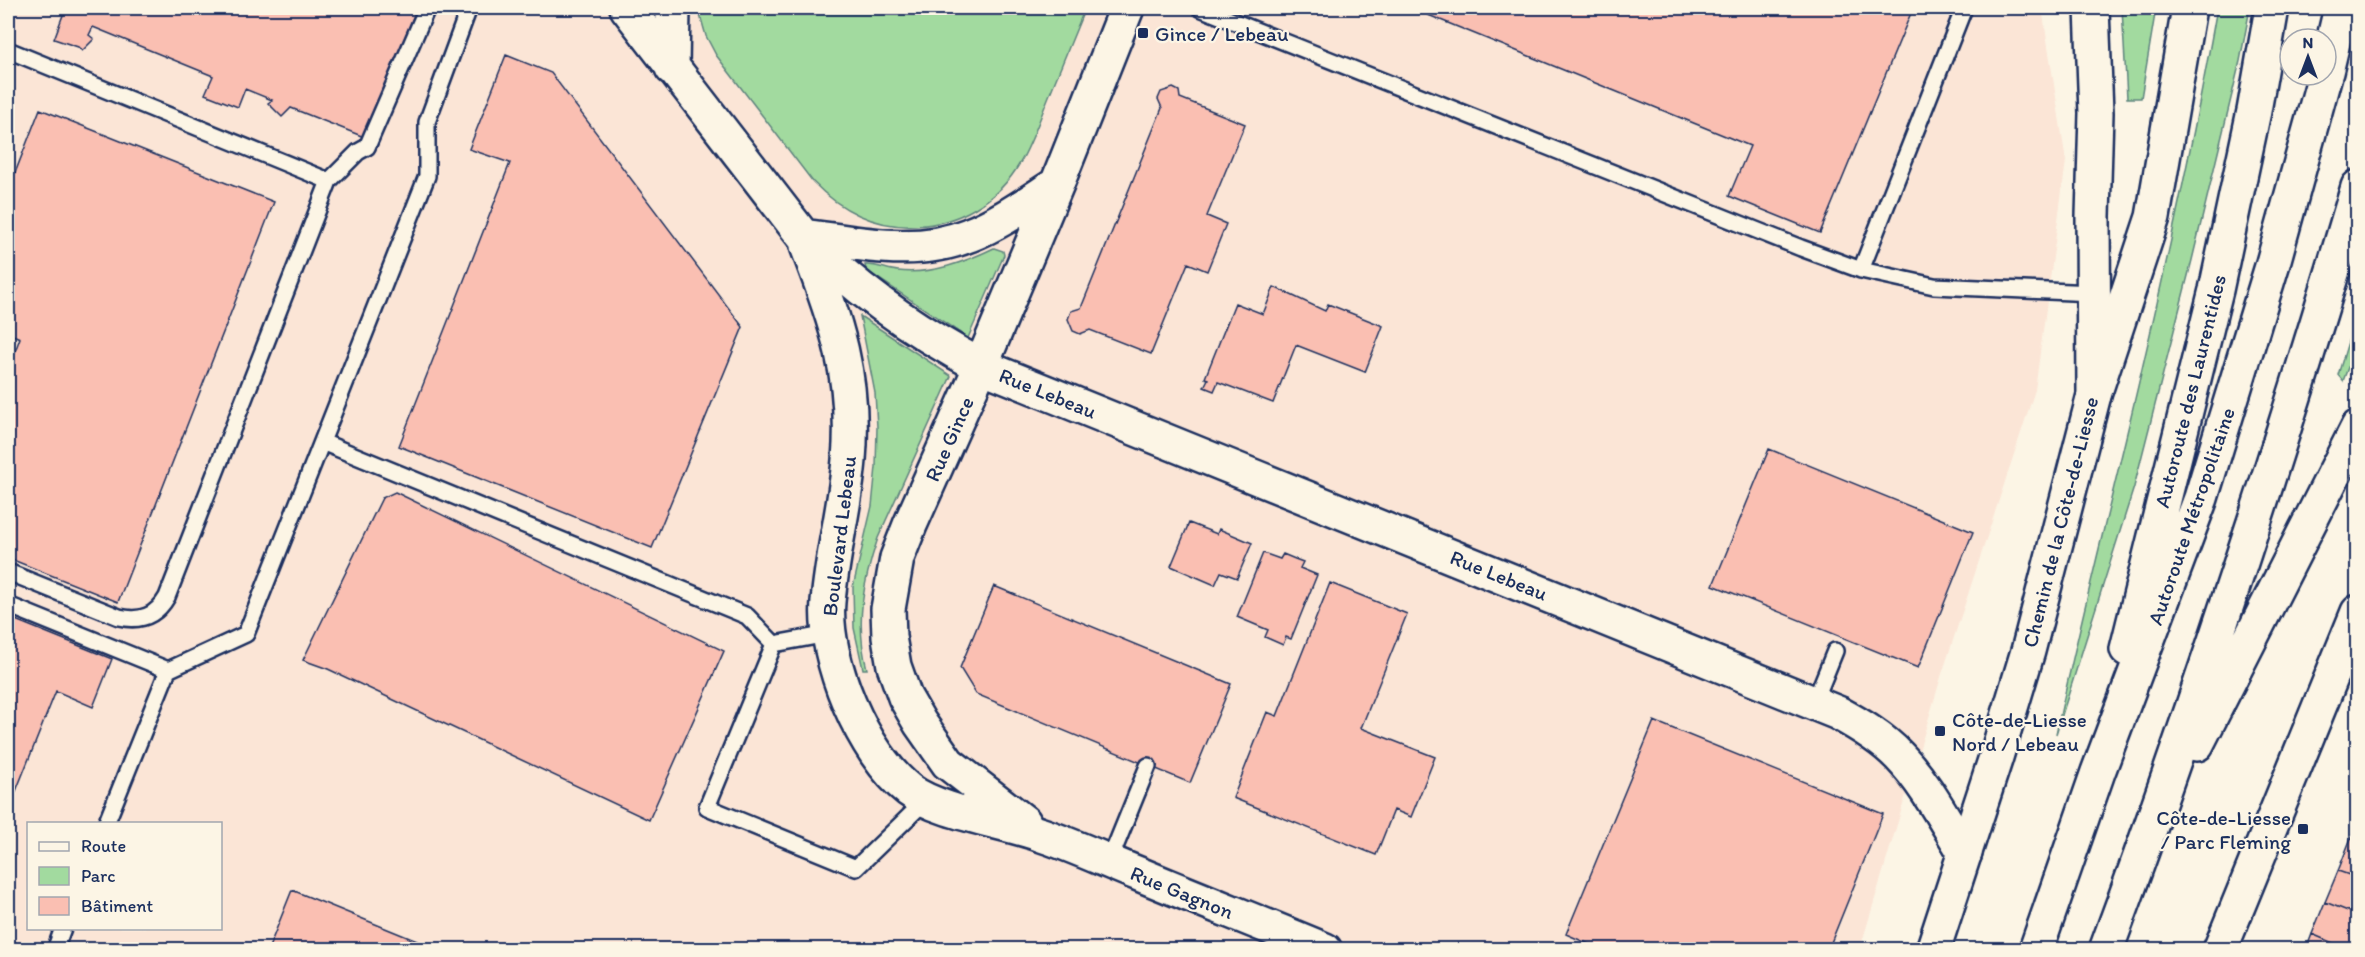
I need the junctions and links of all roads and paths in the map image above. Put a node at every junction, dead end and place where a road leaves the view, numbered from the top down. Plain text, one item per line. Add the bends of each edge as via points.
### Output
1 (427, 8) edge
2 (469, 8) edge
3 (627, 8) edge
4 (673, 8) edge
5 (1114, 8) edge
6 (1127, 8) edge
7 (1200, 8) edge
8 (1964, 8) edge
9 (2092, 8) edge
10 (2189, 8) edge
11 (2272, 8) edge
12 (2341, 8) edge
13 (2337, 27) edge
14 (1114, 43) junction
15 (8, 50) edge
16 (672, 68) junction
17 (2322, 87) edge
18 (329, 181) junction
19 (1057, 184) junction
20 (2358, 187) edge
21 (803, 236) junction
22 (1861, 270) junction
23 (2094, 293) junction
24 (981, 366) junction
25 (2094, 395) junction
26 (2358, 427) edge
27 (322, 442) junction
28 (8, 572) edge
29 (8, 605) edge
30 (2358, 612) edge
31 (828, 634) junction
32 (774, 644) junction
33 (1835, 651) dead end
34 (168, 670) junction
35 (1814, 703) junction
36 (1148, 766) dead end
37 (2098, 772) junction
38 (925, 801) junction
39 (107, 822) edge
40 (1040, 834) junction
41 (2143, 850) junction
42 (1965, 853) junction
43 (1108, 862) junction
44 (62, 930) edge
45 (55, 950) edge
46 (1325, 950) edge
47 (1933, 950) edge
48 (2036, 950) edge
49 (2106, 950) edge
50 (2220, 950) edge

1 - 18 lane via 367,147
2 - 27 lane via 427,122 427,176
3 - 16 main road, Boulevard Lebeau
4 - 16 main road
5 - 14 main road
6 - 14 main road, Rue Gince
7 - 22 lane
8 - 22 lane
9 - 23 main road, Chemin de la Côte-de-Liesse via 2096,113
10 - 25 main road via 2153,217
11 - 37 main road, Autoroute des Laurentides via 2216,290
12 - 13 main road, Autoroute Métropolitaine
14 - 19 main road, Rue Gince
15 - 18 lane
16 - 21 main road, Boulevard Lebeau
17 - 37 main road, Autoroute Métropolitaine via 2201,498
18 - 28 lane via 167,597 158,610 136,620 119,617
19 - 21 main road via 998,221 968,236 941,243 890,247
19 - 24 main road, Rue Gince
20 - 41 main road via 2244,549
21 - 24 main road, Boulevard Lebeau via 866,294
21 - 31 main road, Boulevard Lebeau via 834,316 850,394 849,459 830,578
22 - 23 lane via 1934,286
23 - 25 main road, Chemin de la Côte-de-Liesse
24 - 35 main road, Rue Lebeau
24 - 40 main road, Rue Gince via 897,558 888,609 889,638 905,697 942,756
25 - 42 main road, Chemin de la Côte-de-Liesse via 2028,651
26 - 41 main road
27 - 32 lane via 747,615
27 - 34 lane via 246,634
29 - 34 lane
30 - 50 main road
31 - 32 lane
31 - 38 main road, Boulevard Lebeau via 841,683 870,743 896,779
32 - 38 lane via 707,807 856,868
33 - 35 lane
34 - 39 lane
35 - 42 main road, Rue Lebeau via 1857,723 1900,757
36 - 43 lane
37 - 48 main road, Autoroute Métropolitaine
38 - 40 main road, Boulevard Lebeau
40 - 43 main road, Rue Gagnon
41 - 49 main road
42 - 47 main road, Chemin de la Côte-de-Liesse
43 - 46 main road, Rue Gagnon
44 - 45 lane

